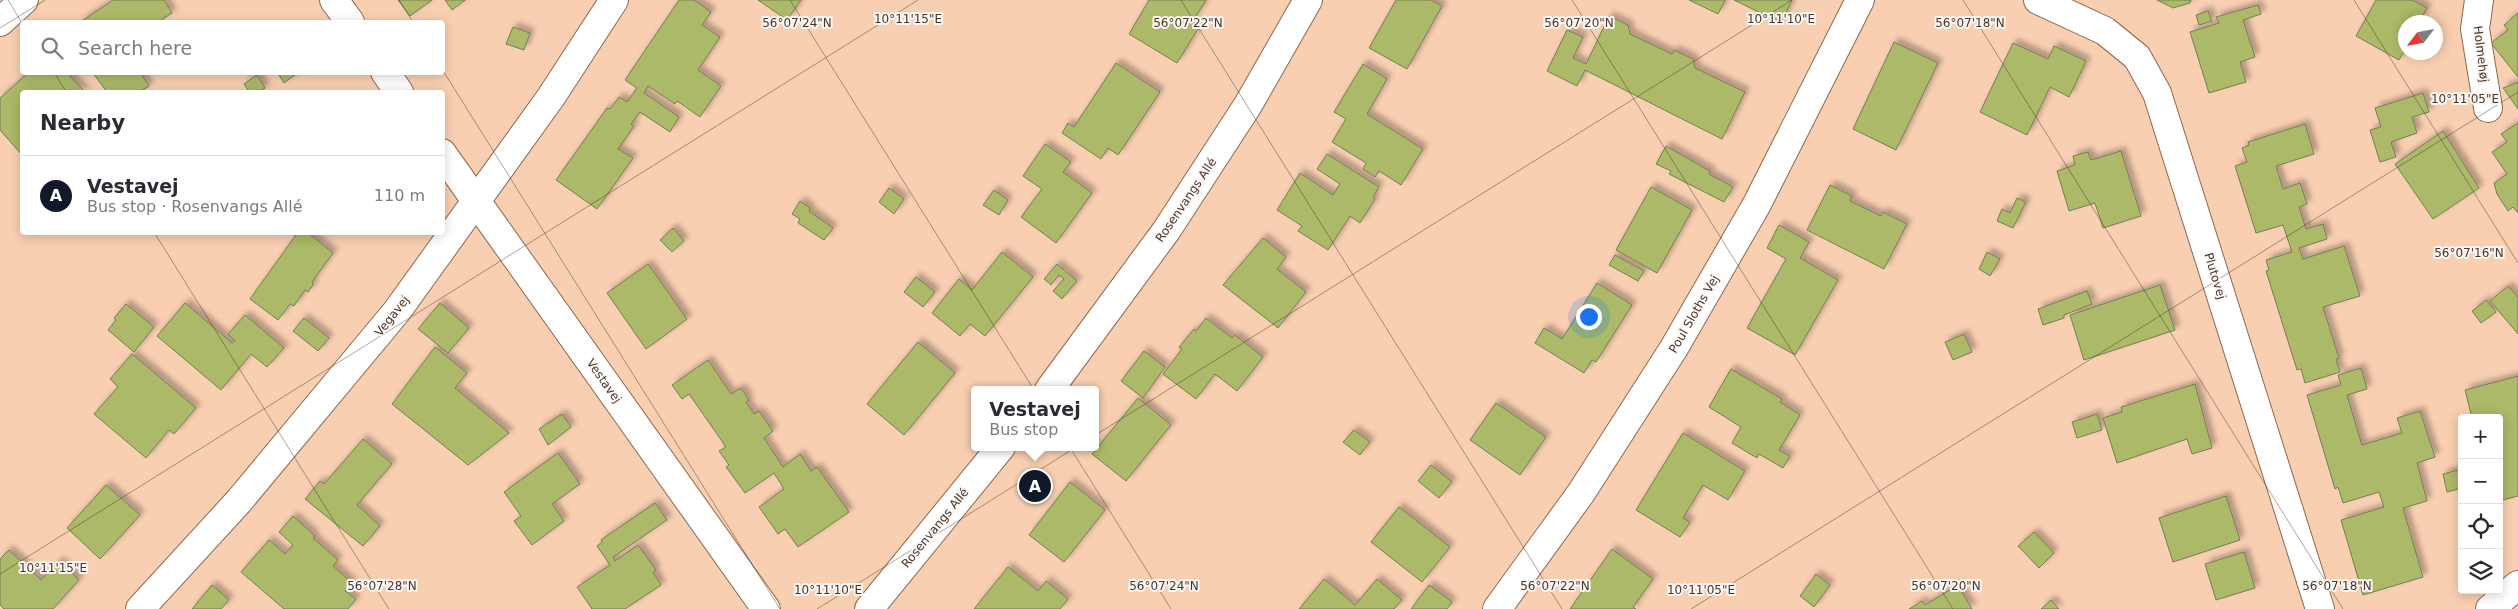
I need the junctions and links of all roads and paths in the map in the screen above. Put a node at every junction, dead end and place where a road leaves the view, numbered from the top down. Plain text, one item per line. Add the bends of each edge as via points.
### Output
1 (24, 0) edge
2 (334, 0) edge
3 (614, 0) edge
4 (1308, 0) edge
5 (1860, 0) edge
6 (2038, 0) edge
7 (2479, 0) edge
8 (349, 20) edge
9 (0, 22) edge
10 (387, 75) edge
11 (398, 90) edge
12 (2488, 108) dead end
13 (445, 158) edge
14 (476, 201) junction
15 (1052, 386) edge
16 (998, 451) edge
17 (2518, 585) edge
18 (140, 609) edge
19 (766, 609) edge
20 (869, 609) edge
21 (1497, 609) edge
22 (2320, 609) edge
23 (2490, 609) edge

1 - 9 street
2 - 8 street
3 - 14 street, Vegavej via 551,97
4 - 15 street, Rosenvangs Allé via 1248,105 1166,231
5 - 21 street, Poul Sloths Vej via 1757,204 1674,348 1581,493
6 - 22 street, Plutovej via 2105,31 2137,57 2157,93
7 - 12 street, Holmehøj via 2475,29
10 - 11 street
13 - 14 street, Vestavej
14 - 18 street, Vegavej via 397,311 239,501
14 - 19 street, Vestavej
16 - 20 street, Rosenvangs Allé
17 - 23 street

